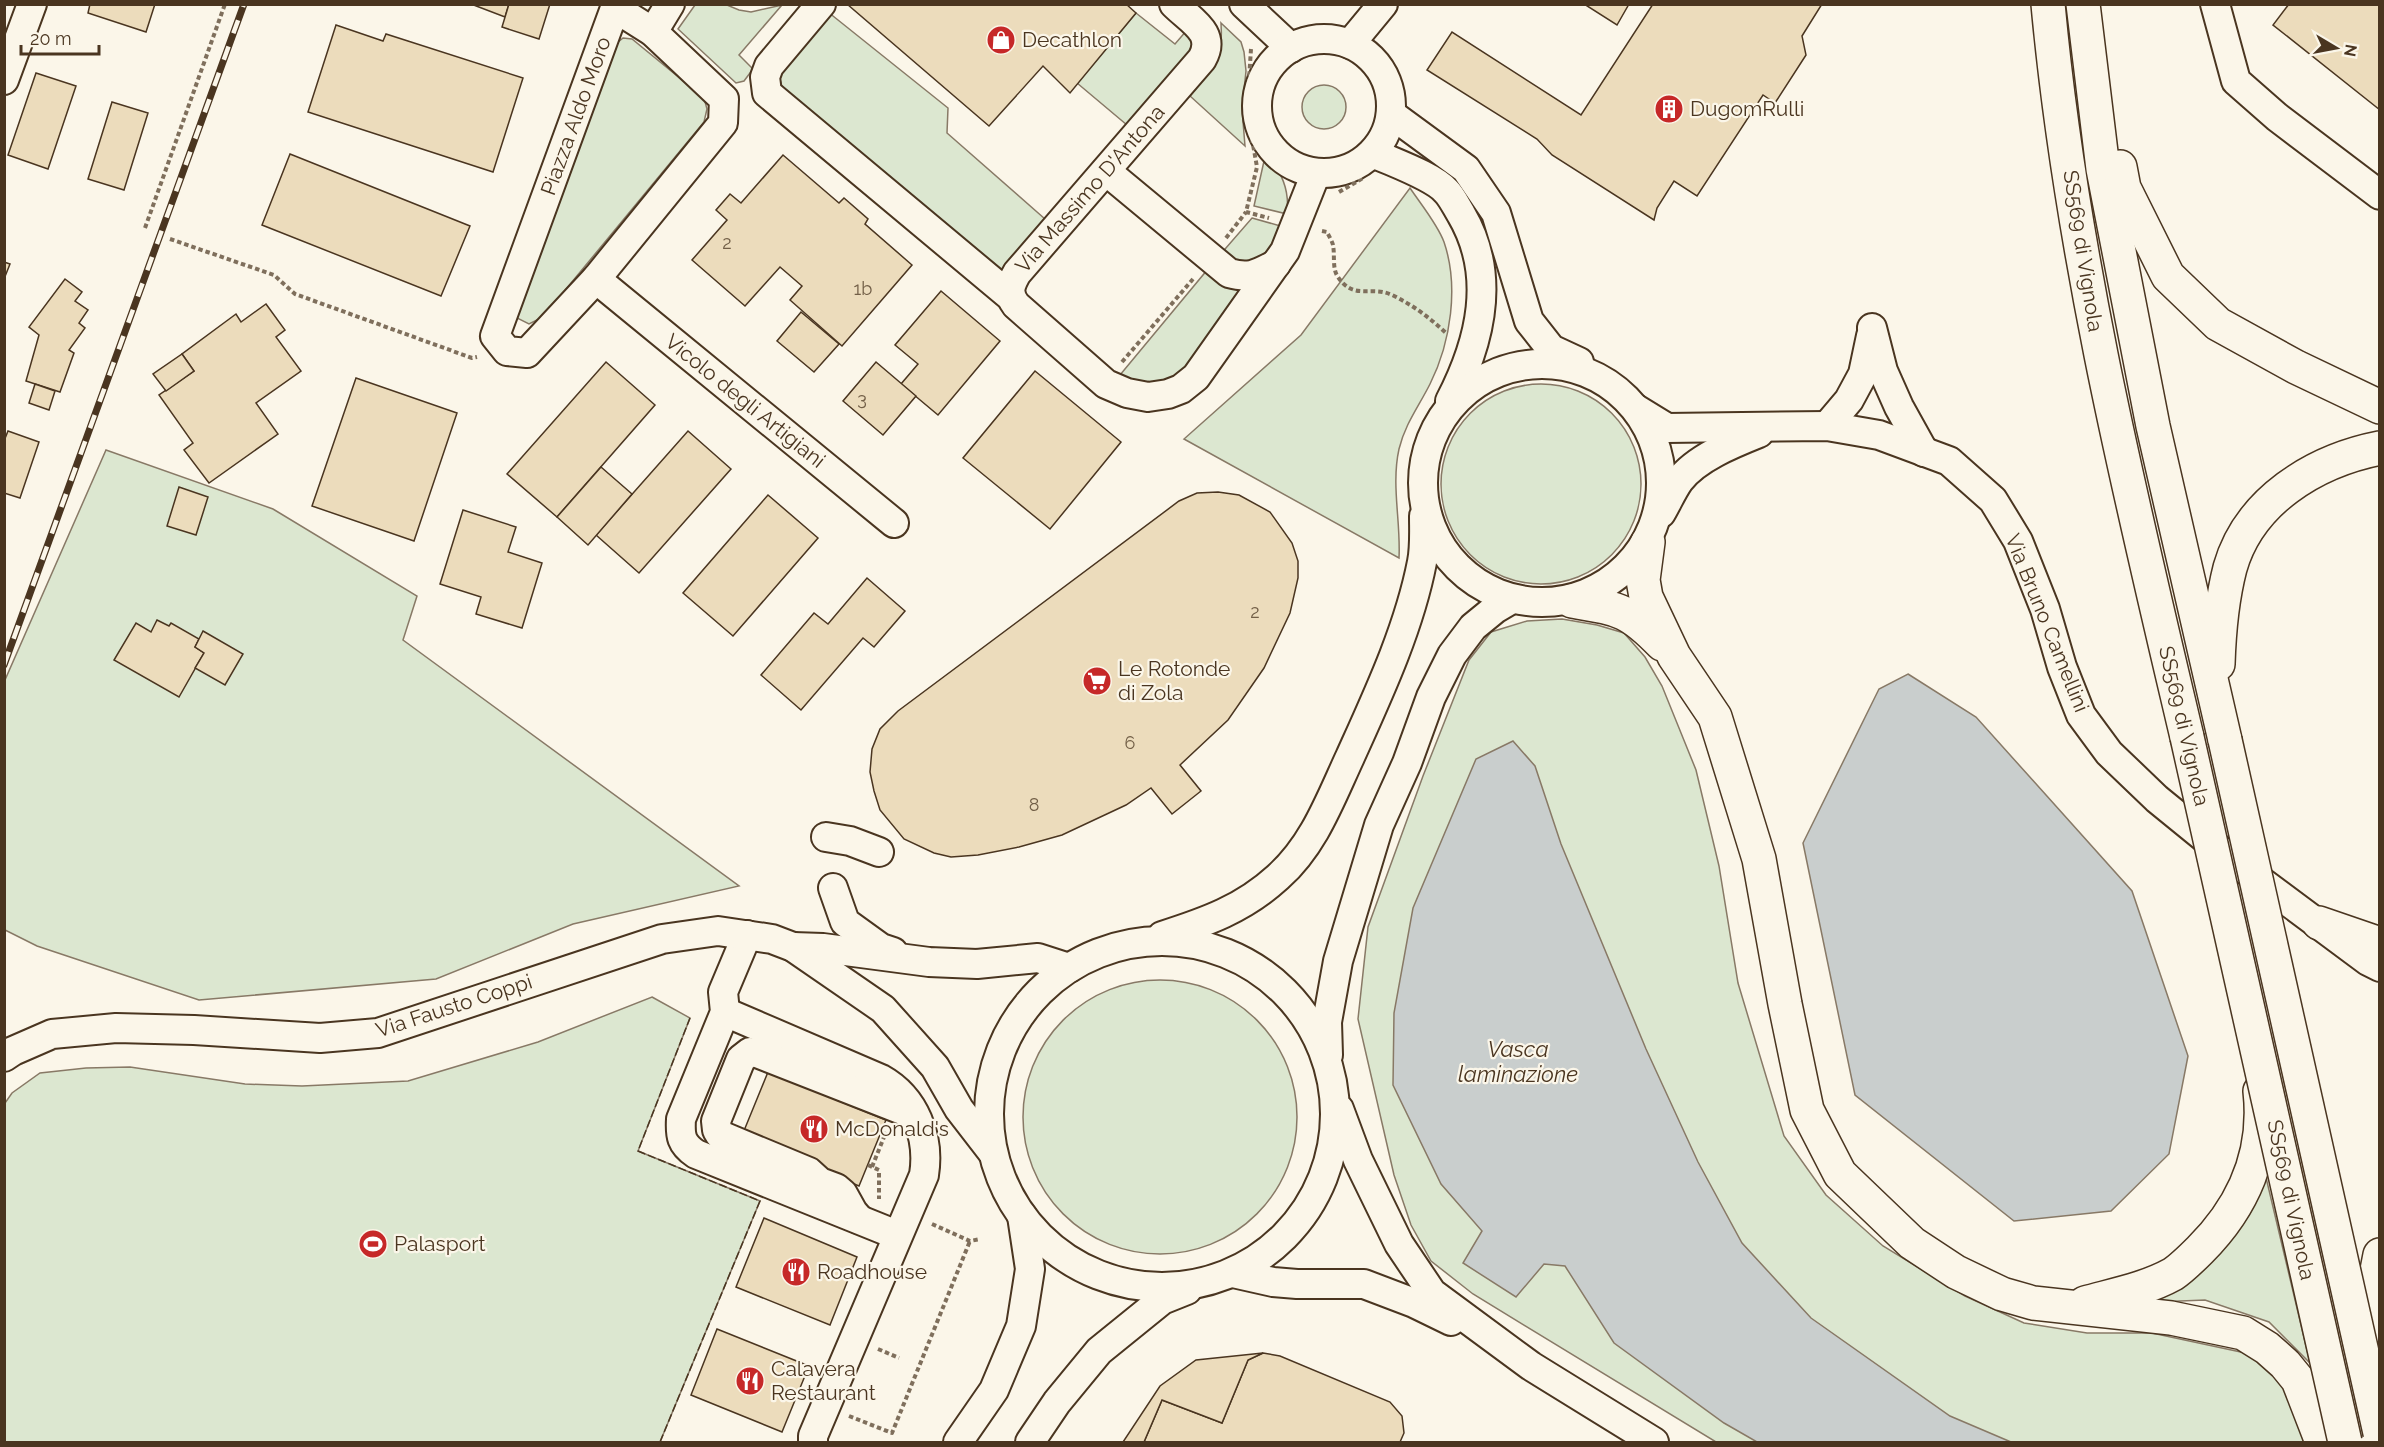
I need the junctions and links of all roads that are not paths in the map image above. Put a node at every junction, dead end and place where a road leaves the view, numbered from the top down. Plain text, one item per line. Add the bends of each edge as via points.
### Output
1 (32, 4) edge
2 (670, 4) edge
3 (821, 4) edge
4 (1174, 4) edge
5 (1244, 4) edge
6 (1383, 4) edge
7 (2048, 4) edge
8 (2084, 4) edge
9 (2215, 4) edge
10 (653, 32) junction
11 (1350, 44) junction
12 (1291, 48) junction
13 (4, 80) edge
14 (1391, 114) junction
15 (1371, 164) junction
16 (1106, 171) junction
17 (1316, 173) junction
18 (2379, 195) edge
19 (1276, 264) junction
20 (596, 279) junction
21 (1010, 296) junction
22 (1609, 384) junction
23 (2379, 407) edge
24 (1636, 409) junction
25 (1438, 414) junction
26 (1779, 425) junction
27 (1827, 426) junction
28 (2379, 448) edge
29 (1924, 452) junction
30 (1425, 508) junction
31 (894, 523) dead end
32 (1650, 535) junction
33 (1512, 599) junction
34 (1572, 601) junction
35 (1674, 656) junction
36 (2217, 707) junction
37 (826, 837) dead end
38 (879, 852) dead end
39 (833, 888) dead end
40 (2319, 922) joint
41 (747, 935) junction
42 (1143, 941) junction
43 (793, 946) junction
44 (929, 963) junction
45 (2376, 963) edge
46 (1069, 968) junction
47 (725, 1012) junction
48 (2254, 1033) junction
49 (4, 1057) edge
50 (1328, 1063) junction
51 (1335, 1096) junction
52 (916, 1120) junction
53 (993, 1153) junction
54 (868, 1213) junction
55 (1022, 1216) junction
56 (897, 1235) junction
57 (2379, 1255) edge
58 (1221, 1277) junction
59 (2071, 1307) junction
60 (1504, 1347) junction
61 (2379, 1365) edge
62 (2379, 1433) edge
63 (813, 1443) edge
64 (958, 1443) edge
65 (1030, 1443) edge
66 (1654, 1443) edge
67 (2322, 1443) edge
68 (2345, 1443) edge

1 - 13 street
2 - 10 street
3 - 21 street via 769,66 765,77 767,93
4 - 16 street, Via Massimo D'Antona via 1202,31 1208,41 1207,50
5 - 12 street
6 - 11 street
7 - 48 highway, SS569 di Vignola, bridge via 2087,288 2121,458
8 - 23 highway via 2124,188 2168,276 2218,324
8 - 36 highway, SS569 di Vignola via 2103,169 2153,426
9 - 18 street via 2236,81
10 - 20 street, Piazza Aldo Moro via 724,99 723,123
10 - 20 street, Piazza Aldo Moro via 615,8 495,336 507,351 527,353
11 - 12 street via 1330,39
11 - 14 street via 1377,65 1386,80
12 - 17 street via 1263,78 1257,99 1258,120 1265,139 1278,156
14 - 15 street
14 - 22 street via 1466,169 1496,213 1529,321 1551,349 1594,368
15 - 17 street
15 - 25 street via 1431,180 1445,190 1479,252 1482,291 1478,334 1465,372
16 - 19 street via 1229,273 1244,277
16 - 21 street, Via Massimo D'Antona via 1017,273 1010,285
17 - 19 street, Via Massimo D'Antona via 1292,239
19 - 21 street, Via Massimo D'Antona via 1196,377 1181,389 1148,397 1106,384
20 - 31 street, Vicolo degli Artigiani
22 - 24 street
22 - 25 street via 1581,370 1551,364 1520,365 1491,375
24 - 26 street, Via Bruno Camellini via 1667,428
24 - 32 street via 1659,462 1660,495
25 - 30 street via 1423,476
26 - 27 street, Via Bruno Camellini
26 - 32 street, Via Bruno Camellini via 1728,446 1680,479
27 - 29 street, Via Bruno Camellini via 1879,435
27 - 29 street via 1849,400 1863,374 1872,328 1883,371
28 - 36 highway via 2301,478 2258,514 2231,567 2219,630
29 - 40 street, Via Bruno Camellini via 1949,461 1993,500 2018,541 2081,715 2109,753 2157,799 2227,856
30 - 33 street via 1436,539 1455,566 1482,587
30 - 42 street via 1423,560 1411,607 1372,709 1302,852 1279,877 1223,915
32 - 34 street, Via Bruno Camellini via 1621,573
32 - 35 highway via 1642,580
33 - 34 street
33 - 50 street via 1473,627 1452,655 1379,825 1338,961 1327,1022
34 - 35 highway via 1614,608 1630,615
35 - 59 highway via 1715,717 1759,859 1808,1110 1840,1174 1912,1243 1956,1272 2002,1294 2033,1303
36 - 62 highway, SS569 di Vignola, bridge
37 - 38 street
39 - 44 street via 845,922 881,948
40 - 45 highway
41 - 43 street, Via Fausto Coppi
41 - 47 street via 723,992
41 - 49 street, Via Fausto Coppi via 718,931 662,939 378,1033 320,1038 116,1028 52,1034
42 - 46 street via 1092,955
42 - 50 street via 1203,945 1257,969 1301,1010
43 - 44 street, Via Fausto Coppi
43 - 53 street, Via Fausto Coppi via 883,1009 935,1067 959,1109
44 - 46 street, Via Fausto Coppi via 977,964 1038,958
46 - 53 street via 1045,987 1008,1035 990,1093
47 - 52 street via 881,1079 896,1088
47 - 54 street via 681,1119 680,1136 685,1147
48 - 59 highway, bridge via 2261,1098 2260,1132 2242,1195 2222,1228 2174,1274
48 - 68 highway, SS569 di Vignola, bridge
50 - 51 street
51 - 58 street via 1333,1140 1322,1182 1306,1210 1270,1250
51 - 60 street via 1358,1161 1399,1244 1432,1293
52 - 54 street via 905,1111 757,1053 750,1052 741,1059 716,1121 720,1135 809,1172 843,1194 853,1212
52 - 56 street via 927,1157 924,1175
53 - 55 street via 1004,1186
54 - 56 street
55 - 58 street via 1045,1242 1074,1264 1106,1278 1140,1286 1175,1287
55 - 64 street via 1029,1269 1021,1326 994,1389
56 - 63 street
57 - 61 highway via 2371,1301
58 - 60 street via 1297,1284 1364,1284 1414,1303
58 - 65 street via 1162,1300 1099,1351
59 - 67 highway via 2171,1318 2243,1333 2267,1348 2298,1380
60 - 66 street

